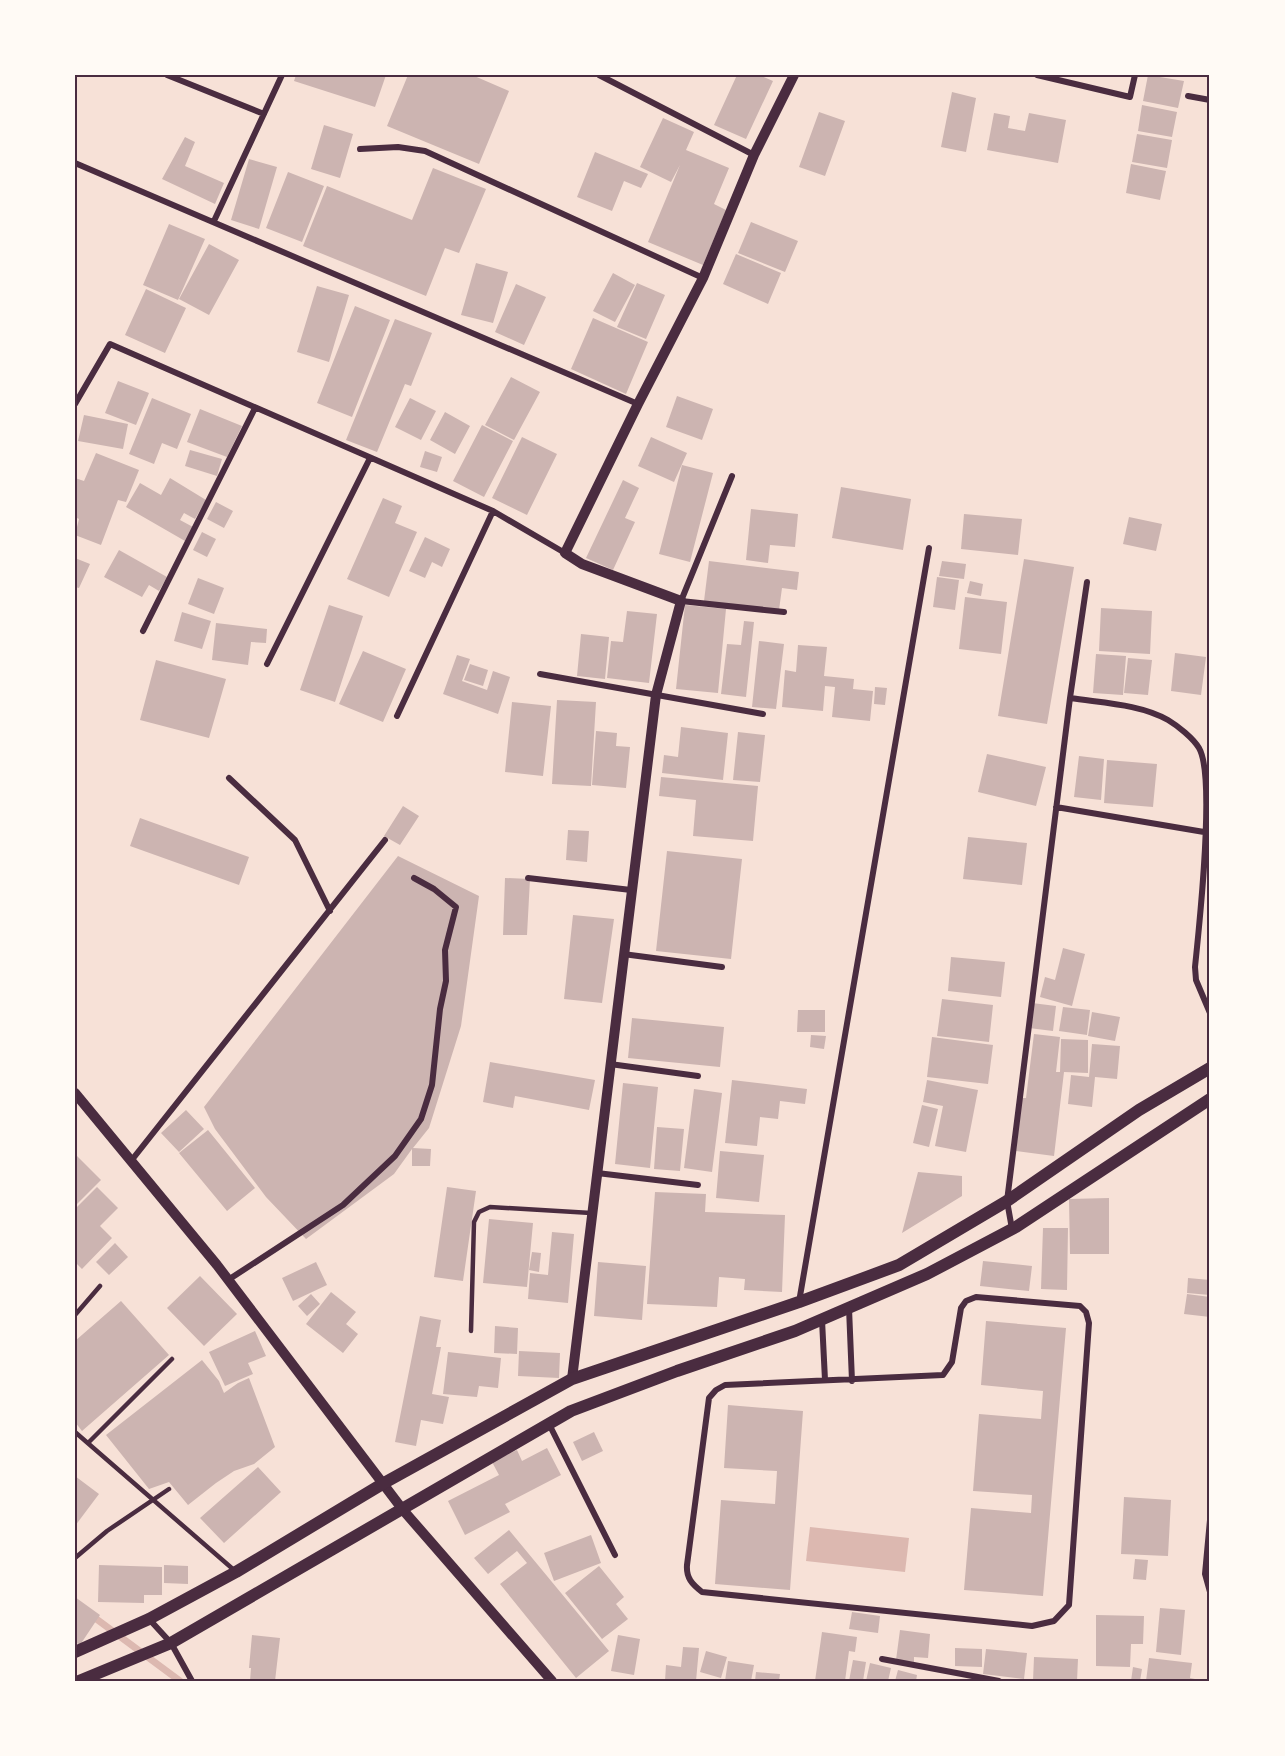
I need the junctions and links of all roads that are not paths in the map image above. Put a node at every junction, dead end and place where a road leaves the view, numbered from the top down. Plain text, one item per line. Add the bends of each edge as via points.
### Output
1 (167, 75) edge
2 (282, 75) edge
3 (599, 75) edge
4 (794, 75) edge
5 (1037, 75) edge
6 (1135, 75) edge
7 (1188, 96) dead end
8 (1210, 100) edge
9 (264, 114) junction
10 (360, 149) dead end
11 (754, 155) junction
12 (75, 163) edge
13 (214, 221) junction
14 (703, 278) junction
15 (75, 404) edge
16 (638, 404) junction
17 (255, 408) junction
18 (370, 458) junction
19 (732, 476) dead end
20 (493, 511) junction
21 (929, 548) dead end
22 (565, 553) junction
23 (1087, 582) dead end
24 (681, 601) junction
25 (784, 612) dead end
26 (143, 631) dead end
27 (267, 664) dead end
28 (540, 674) dead end
29 (656, 695) junction
30 (1070, 698) junction
31 (763, 714) dead end
32 (397, 716) dead end
33 (229, 778) dead end
34 (1208, 779) edge
35 (1056, 807) junction
36 (1204, 832) junction
37 (385, 840) dead end
38 (414, 878) dead end
39 (528, 878) dead end
40 (631, 890) junction
41 (330, 911) junction
42 (623, 954) junction
43 (722, 967) dead end
44 (1210, 1013) edge
45 (609, 1064) junction
46 (1210, 1068) edge
47 (698, 1076) dead end
48 (75, 1093) edge
49 (1210, 1099) edge
50 (131, 1161) junction
51 (596, 1173) junction
52 (698, 1185) dead end
53 (1007, 1201) junction
54 (591, 1213) junction
55 (1012, 1229) junction
56 (228, 1280) junction
57 (100, 1286) dead end
58 (799, 1302) junction
59 (849, 1308) junction
60 (75, 1315) edge
61 (822, 1320) junction
62 (471, 1331) dead end
63 (172, 1359) dead end
64 (572, 1379) junction
65 (825, 1380) junction
66 (852, 1381) junction
67 (548, 1423) junction
68 (75, 1432) edge
69 (89, 1442) junction
70 (384, 1484) junction
71 (169, 1489) dead end
72 (153, 1498) junction
73 (403, 1510) junction
74 (1210, 1520) edge
75 (615, 1555) dead end
76 (75, 1558) edge
77 (236, 1572) junction
78 (1210, 1592) edge
79 (150, 1619) junction
80 (171, 1643) junction
81 (75, 1652) edge
82 (882, 1659) dead end
83 (79, 1681) edge
84 (192, 1681) edge
85 (552, 1681) edge
86 (999, 1681) edge

1 - 9 street
2 - 9 street
3 - 11 street
4 - 11 street
5 - 6 street via 1130,97
7 - 8 street
9 - 13 street
10 - 14 street via 399,147 425,151
11 - 14 street
12 - 13 street
13 - 16 street
14 - 16 street
15 - 17 street via 110,344
16 - 22 street
17 - 18 street
17 - 26 street
18 - 20 street
18 - 27 street
19 - 24 street
20 - 22 street
20 - 32 street
21 - 58 street
22 - 24 street via 582,564
23 - 30 street
24 - 25 street
24 - 29 street
28 - 29 street
29 - 31 street
29 - 40 street
30 - 34 street via 1147,711 1169,721 1198,747
30 - 35 street
33 - 41 street via 295,840
34 - 36 street
35 - 36 street
35 - 53 street
36 - 44 street via 1195,967 1196,980
37 - 41 street
38 - 56 street via 456,907 445,950 446,981 432,1085 421,1119 395,1156 343,1205
39 - 40 street
40 - 42 street
41 - 50 street
42 - 43 street
42 - 45 street
45 - 47 street
45 - 51 street
46 - 53 main road via 1129,1116
48 - 50 street
49 - 55 main road
50 - 56 street
51 - 52 street
51 - 54 street
53 - 55 street
53 - 58 main road via 899,1265
54 - 62 lane via 490,1207 479,1212 474,1222
54 - 64 street
55 - 59 main road via 927,1274
56 - 70 street
57 - 60 lane
58 - 64 main road
59 - 61 main road
59 - 66 street
61 - 65 street
61 - 67 main road via 676,1371
63 - 69 lane
64 - 70 main road
65 - 66 street
65 - 66 street via 725,1385 709,1398 686,1573 692,1584 702,1592 1032,1626 1054,1621 1069,1605 1089,1323 1086,1312 1080,1306 976,1297 961,1308 952,1362 943,1375
67 - 73 main road
67 - 75 street
68 - 69 lane
69 - 72 lane
70 - 73 street
70 - 77 main road
71 - 72 lane
72 - 76 lane
72 - 77 lane
73 - 80 main road
73 - 85 street
74 - 78 street via 1205,1574
77 - 79 main road
79 - 80 street
79 - 81 main road
80 - 83 main road
80 - 84 street
82 - 86 street

